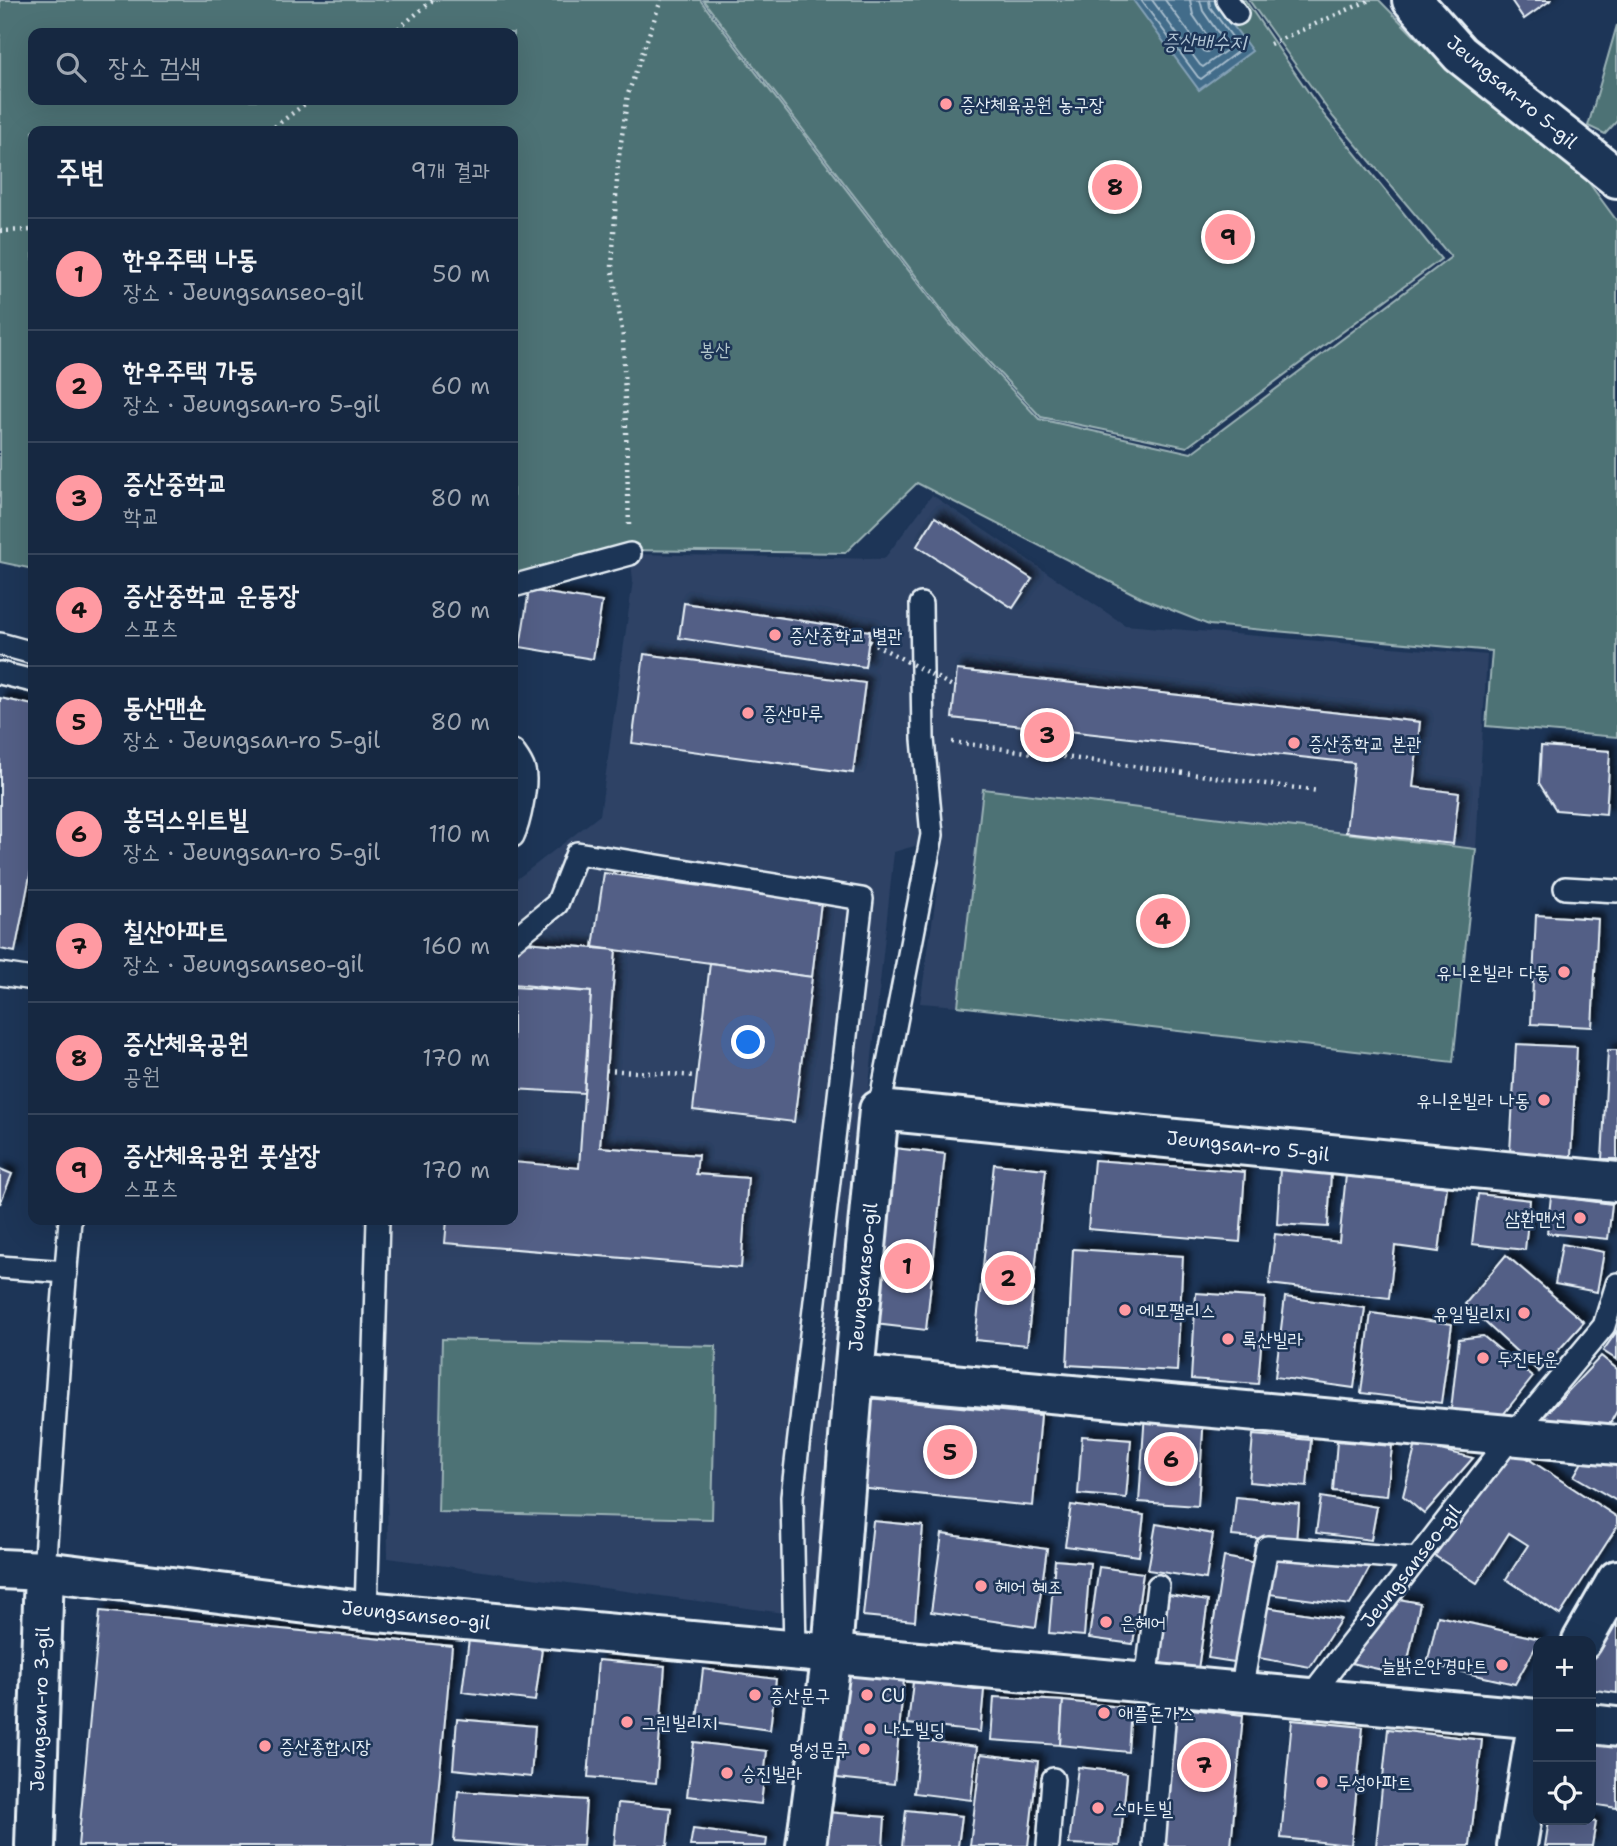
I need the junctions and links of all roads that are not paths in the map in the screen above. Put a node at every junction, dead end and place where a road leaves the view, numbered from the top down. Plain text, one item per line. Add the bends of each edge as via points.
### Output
1 (1412, 0) edge
2 (1617, 178) edge
3 (630, 554) road end
4 (518, 585) edge
5 (921, 604) dead end
6 (0, 644) edge
7 (28, 652) edge
8 (0, 673) edge
9 (28, 680) edge
10 (518, 757) edge
11 (518, 825) edge
12 (1565, 888) dead end
13 (1617, 891) edge
14 (518, 936) edge
15 (0, 974) edge
16 (28, 978) edge
17 (880, 1110) junction
18 (1617, 1182) edge
19 (70, 1225) edge
20 (378, 1225) edge
21 (0, 1267) edge
22 (66, 1272) junction
23 (1617, 1284) edge
24 (854, 1375) junction
25 (1513, 1435) junction
26 (1617, 1445) edge
27 (1417, 1559) junction
28 (0, 1569) edge
29 (44, 1571) junction
30 (1617, 1580) edge
31 (1158, 1586) dead end
32 (366, 1611) junction
33 (1585, 1636) edge
34 (795, 1650) junction
35 (832, 1653) junction
36 (1156, 1683) junction
37 (1241, 1691) junction
38 (1309, 1698) junction
39 (1533, 1719) edge
40 (1596, 1725) edge
41 (1617, 1727) edge
42 (1533, 1749) edge
43 (1053, 1779) dead end
44 (35, 1846) edge
45 (806, 1846) edge
46 (1048, 1846) edge
47 (1154, 1846) edge
48 (1517, 1846) edge

1 - 2 street, Jeungsan-ro 5-gil via 1460,54
3 - 4 lane
5 - 17 lane via 923,738 932,835
6 - 7 lane
8 - 9 lane
10 - 11 lane via 526,774
12 - 13 lane
14 - 34 lane via 557,904 577,853 862,899 792,1497
15 - 16 lane
17 - 18 street, Jeungsan-ro 5-gil
17 - 24 street, Jeungsanseo-gil
19 - 22 lane
20 - 32 lane
21 - 22 lane
22 - 29 lane
23 - 25 lane via 1604,1326
24 - 25 street
24 - 35 street, Jeungsanseo-gil
25 - 26 street
25 - 27 lane, Jeungsanseo-gil
27 - 37 lane via 1267,1547
27 - 38 lane, Jeungsanseo-gil
28 - 29 street, Jeungsanseo-gil
29 - 32 street, Jeungsanseo-gil
29 - 44 street, Jeungsan-ro 3-gil
30 - 33 street
31 - 36 lane
32 - 34 street, Jeungsanseo-gil
34 - 35 street, Jeungsanseo-gil
35 - 36 street, Jeungsanseo-gil
35 - 45 street, Jeungsanseo-gil
36 - 37 street, Jeungsanseo-gil
36 - 47 lane
37 - 38 street, Jeungsanseo-gil
38 - 39 street, Jeungsanseo-gil
40 - 41 street
42 - 48 street
43 - 46 lane

